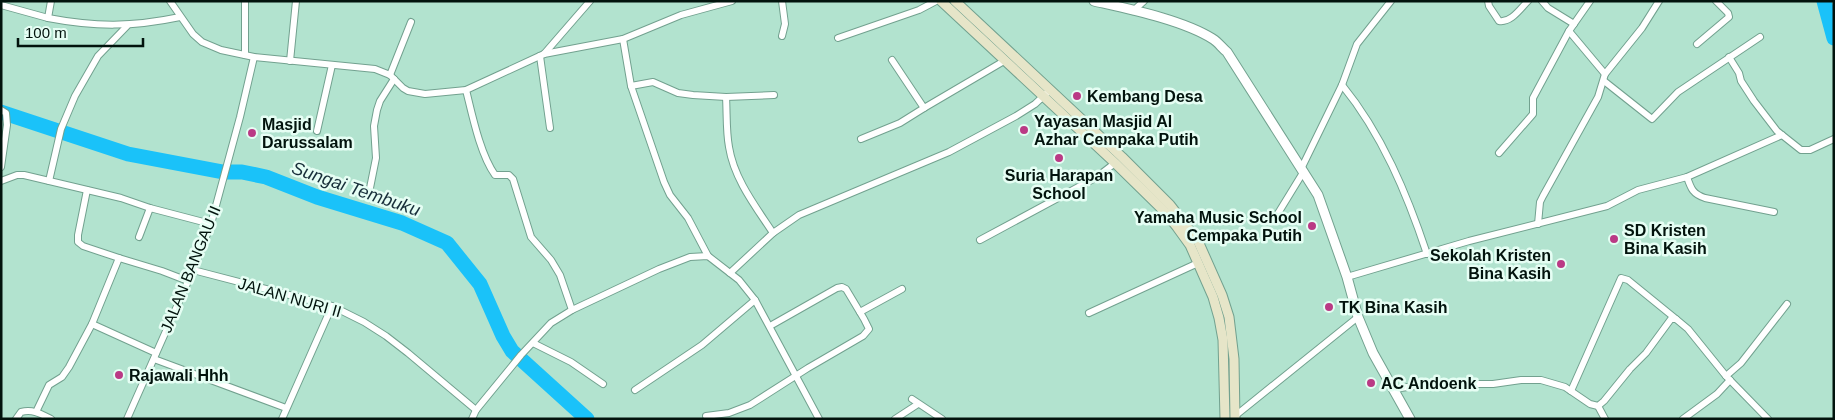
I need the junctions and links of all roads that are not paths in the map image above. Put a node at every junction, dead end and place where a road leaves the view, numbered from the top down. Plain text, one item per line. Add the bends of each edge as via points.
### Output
1 (51, 1) edge
2 (170, 1) edge
3 (245, 1) edge
4 (296, 1) edge
5 (590, 1) edge
6 (732, 1) edge
7 (782, 1) edge
8 (936, 1) edge
9 (941, 1) edge
10 (955, 1) edge
11 (1094, 1) edge
12 (1144, 1) edge
13 (1391, 1) edge
14 (1488, 1) edge
15 (1528, 1) edge
16 (1542, 1) edge
17 (1590, 1) edge
18 (1659, 1) edge
19 (1716, 1) edge
20 (1, 4) edge
21 (1134, 11) junction
22 (180, 17) junction
23 (48, 18) junction
24 (411, 22) dead end
25 (1574, 24) junction
26 (128, 26) junction
27 (1569, 31) junction
28 (782, 36) dead end
29 (1760, 37) dead end
30 (838, 38) dead end
31 (623, 39) junction
32 (1697, 44) dead end
33 (245, 55) junction
34 (542, 55) junction
35 (254, 57) junction
36 (1729, 57) junction
37 (892, 60) dead end
38 (290, 61) junction
39 (1004, 61) junction
40 (332, 65) junction
41 (392, 77) junction
42 (1605, 77) junction
43 (1342, 85) junction
44 (631, 86) junction
45 (466, 90) junction
46 (1047, 94) junction
47 (774, 95) dead end
48 (726, 97) junction
49 (924, 108) junction
50 (4, 111) edge
51 (550, 128) dead end
52 (317, 132) dead end
53 (1782, 135) junction
54 (861, 139) dead end
55 (1834, 139) edge
56 (1499, 153) dead end
57 (1115, 162) junction
58 (1, 167) edge
59 (1303, 169) junction
60 (1687, 177) junction
61 (1, 181) edge
62 (49, 181) junction
63 (88, 190) junction
64 (369, 193) dead end
65 (150, 208) junction
66 (1774, 212) dead end
67 (1277, 216) dead end
68 (211, 224) junction
69 (1538, 224) junction
70 (773, 233) junction
71 (139, 236) dead end
72 (980, 240) dead end
73 (1427, 254) junction
74 (708, 256) junction
75 (119, 258) junction
76 (1198, 263) junction
77 (193, 270) junction
78 (730, 273) junction
79 (1348, 277) junction
80 (188, 281) junction
81 (902, 289) dead end
82 (755, 300) junction
83 (1787, 304) dead end
84 (332, 306) junction
85 (572, 310) junction
86 (860, 312) junction
87 (1089, 313) dead end
88 (1358, 317) junction
89 (1676, 319) junction
90 (92, 324) junction
91 (770, 326) junction
92 (533, 342) junction
93 (155, 356) junction
94 (796, 376) junction
95 (1728, 378) junction
96 (603, 384) dead end
97 (1394, 389) junction
98 (634, 390) dead end
99 (1571, 391) junction
100 (912, 399) dead end
101 (918, 404) junction
102 (1598, 406) junction
103 (286, 408) junction
104 (476, 410) junction
105 (36, 412) junction
106 (706, 416) dead end
107 (1235, 417) edge
108 (16, 419) edge
109 (51, 419) edge
110 (127, 419) edge
111 (282, 419) edge
112 (472, 419) edge
113 (819, 419) edge
114 (895, 419) edge
115 (942, 419) edge
116 (1225, 419) edge
117 (1410, 419) edge
118 (1605, 419) edge
119 (1683, 419) edge
120 (1768, 419) edge

1 - 23 street
2 - 22 street
3 - 33 street
4 - 38 street
5 - 34 street
6 - 31 street via 681,15
7 - 28 street via 785,24
8 - 30 street
9 - 39 main road
10 - 46 main road
11 - 21 street
12 - 21 street
13 - 43 street via 1357,44
14 - 15 street via 1502,22
16 - 25 street
17 - 25 street
18 - 42 street
19 - 32 street via 1729,17
20 - 23 street
21 - 59 street via 1198,30 1215,40 1227,52
22 - 26 street
22 - 33 street via 202,42
23 - 26 street
24 - 41 street
25 - 27 street
26 - 62 street via 98,56 75,96 61,131
27 - 42 street
27 - 56 street via 1533,98 1534,114
29 - 36 street
31 - 34 street
31 - 44 street
33 - 35 street
34 - 45 street
34 - 51 street
35 - 38 street
35 - 68 street, JALAN BANGAU II
36 - 42 street via 1678,92 1652,119
36 - 53 street via 1754,101
37 - 49 street
38 - 40 street
39 - 46 main road
39 - 49 street
40 - 41 street via 375,69
40 - 52 street
41 - 45 street via 403,88 418,93
41 - 64 street via 377,110 374,126 376,158
42 - 69 street via 1598,97 1542,196
43 - 59 street
43 - 73 street via 1365,116 1402,186
44 - 48 street via 653,82 686,95
44 - 74 street via 667,190 688,218
45 - 85 street via 486,159 495,175 509,175 513,179 531,237 560,275
46 - 57 main road
46 - 70 street via 1016,116 949,152 799,215
46 - 107 main road via 1122,156 1170,205 1198,241 1229,317
47 - 48 street
48 - 70 street via 731,158 745,189
49 - 54 street via 900,123
50 - 58 street via 7,121
53 - 55 street via 1804,151
53 - 60 street
57 - 72 street via 1096,177
57 - 76 main road via 1164,210 1190,245
59 - 67 street
59 - 79 street via 1318,195
60 - 66 street via 1696,195
60 - 69 street via 1638,190 1607,206
61 - 62 street via 17,175
62 - 63 street
63 - 65 street
63 - 75 street via 78,242
65 - 68 street
65 - 71 street
68 - 77 street, JALAN BANGAU II
69 - 73 street
70 - 78 street
73 - 79 street
74 - 78 street
74 - 85 street via 690,258 659,269
75 - 80 street
75 - 90 street
76 - 87 street
76 - 116 main road via 1213,297 1223,340
77 - 80 street, JALAN BANGAU II
77 - 84 street, JALAN NURI II
78 - 82 street
79 - 88 street
80 - 93 street, JALAN BANGAU II
81 - 86 street
82 - 91 street
82 - 98 street via 702,345
83 - 95 street
84 - 103 street
84 - 104 street, JALAN NURI II via 386,336
85 - 92 street via 552,323
86 - 91 street via 846,289 840,287
86 - 94 street via 868,325 866,334
88 - 97 street via 1373,354
88 - 107 street
89 - 95 street
89 - 99 street via 1622,278
89 - 102 street via 1671,320
90 - 93 street
90 - 105 street via 64,376 49,385
91 - 94 street
92 - 96 street
92 - 104 street
93 - 103 street
93 - 110 street, JALAN BANGAU II
94 - 106 street via 744,408
94 - 113 street
95 - 119 street via 1716,394
95 - 120 street
97 - 99 street via 1430,384 1541,380
97 - 117 street
99 - 102 street
100 - 101 street
101 - 114 street
101 - 115 street
102 - 118 street
103 - 111 street
104 - 112 street
105 - 108 street via 21,412
105 - 109 street

